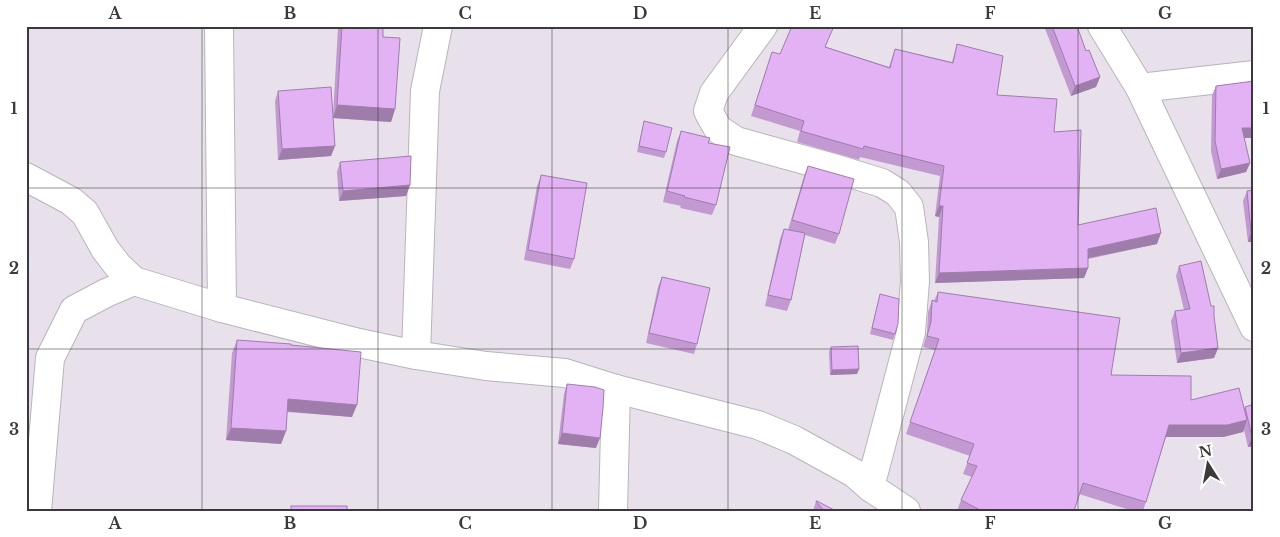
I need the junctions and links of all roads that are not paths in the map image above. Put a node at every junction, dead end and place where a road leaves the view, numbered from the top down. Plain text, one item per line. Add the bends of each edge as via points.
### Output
1 (219, 26) edge
2 (438, 26) edge
3 (763, 26) edge
4 (1102, 26) edge
5 (1254, 75) edge
6 (1140, 88) junction
7 (26, 177) edge
8 (134, 281) junction
9 (222, 308) junction
10 (1254, 327) edge
11 (416, 355) junction
12 (616, 389) junction
13 (870, 487) junction
14 (37, 511) edge
15 (613, 511) edge
16 (906, 511) edge

1 - 9 street
2 - 11 street via 425,91
3 - 13 street via 714,93 708,111 718,129 736,141 882,183 898,193 909,207 915,281 911,332
4 - 6 street
5 - 6 street
6 - 10 street
7 - 8 street via 71,201 85,214 118,266
8 - 9 street
8 - 14 street via 74,310 50,358
9 - 11 street via 359,344
11 - 12 street via 486,366 565,373
12 - 13 street via 758,425 794,440 854,473
12 - 15 street
13 - 16 street

